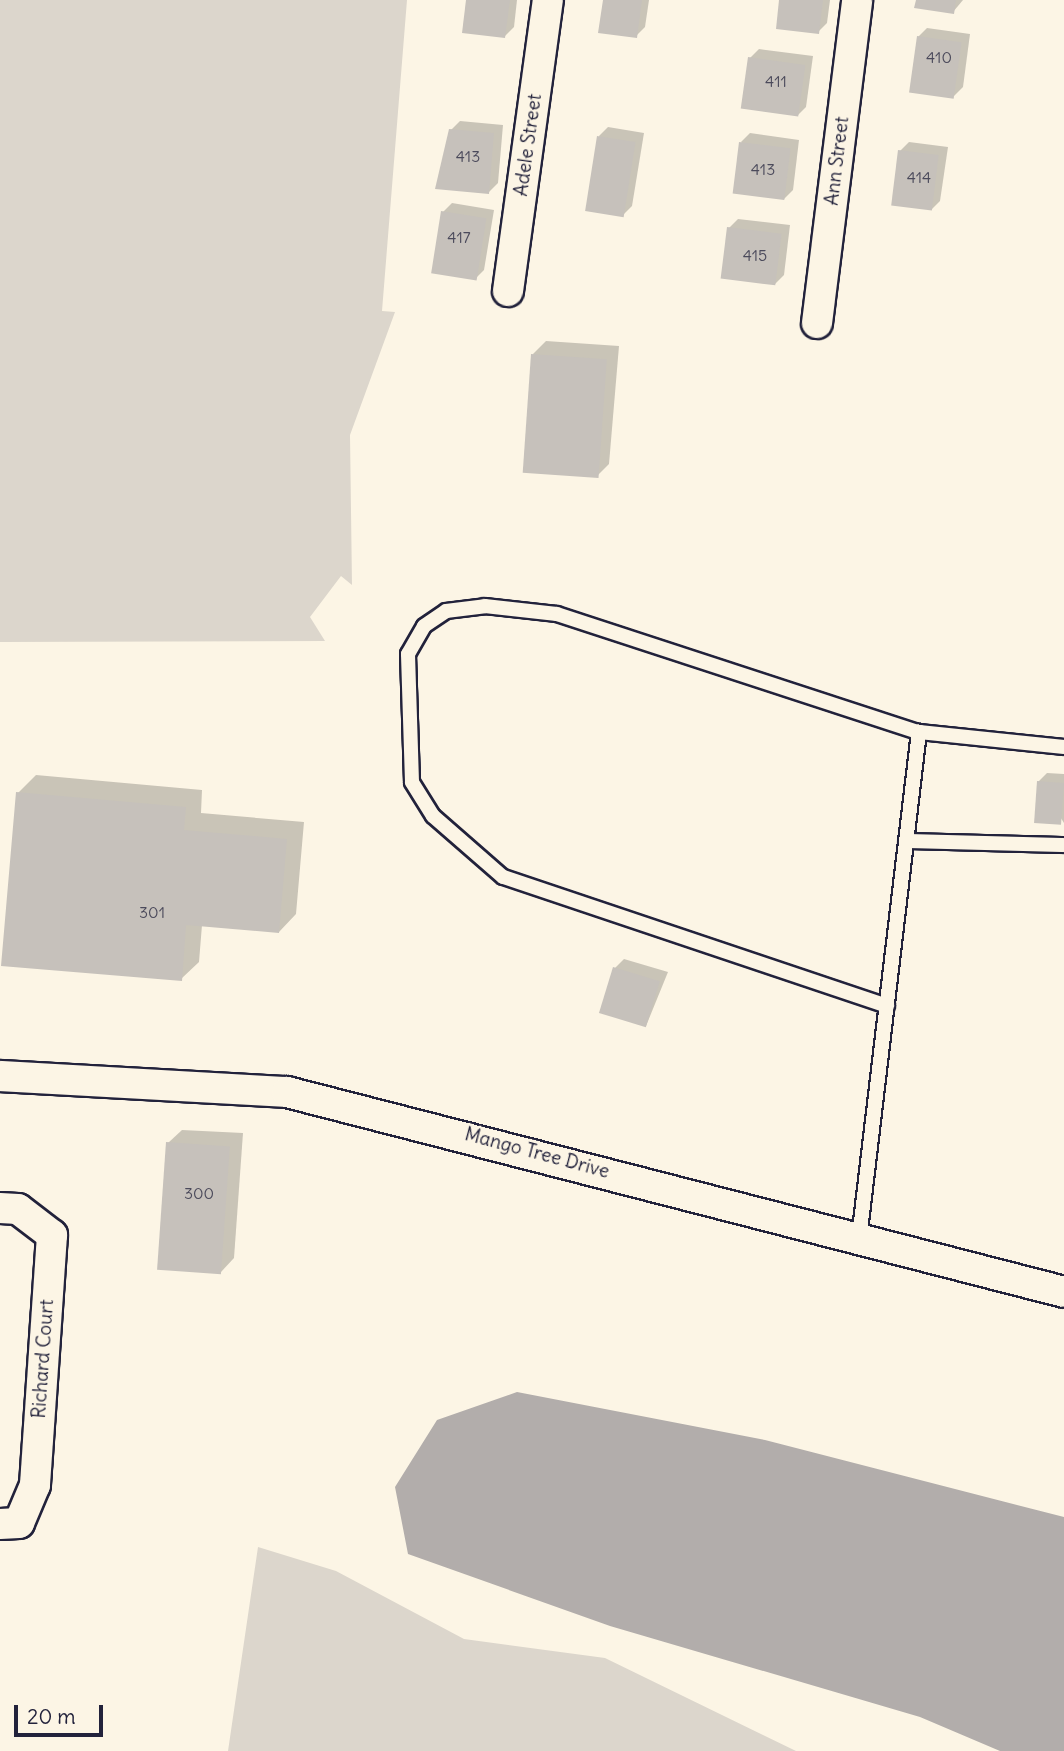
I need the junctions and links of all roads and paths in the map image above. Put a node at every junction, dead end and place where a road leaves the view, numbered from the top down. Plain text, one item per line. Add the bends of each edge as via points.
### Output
1 (548, 0) edge
2 (857, 0) edge
3 (508, 291) dead end
4 (817, 323) dead end
5 (919, 732) junction
6 (1064, 747) edge
7 (906, 841) junction
8 (1064, 845) edge
9 (887, 1006) junction
10 (0, 1076) edge
11 (0, 1208) edge
12 (859, 1239) junction
13 (1064, 1292) edge
14 (0, 1524) edge

1 - 3 street, Adele Street
2 - 4 street, Ann Street
5 - 6 lane
5 - 7 lane
5 - 9 lane via 557,614 485,606 446,611 424,626 408,654 412,782 433,816 503,877
7 - 8 lane
7 - 9 lane
9 - 12 lane
10 - 12 street, Mango Tree Drive via 287,1092
11 - 14 street, Richard Court via 18,1209 52,1235 35,1485 19,1523
12 - 13 street, Mango Tree Drive

